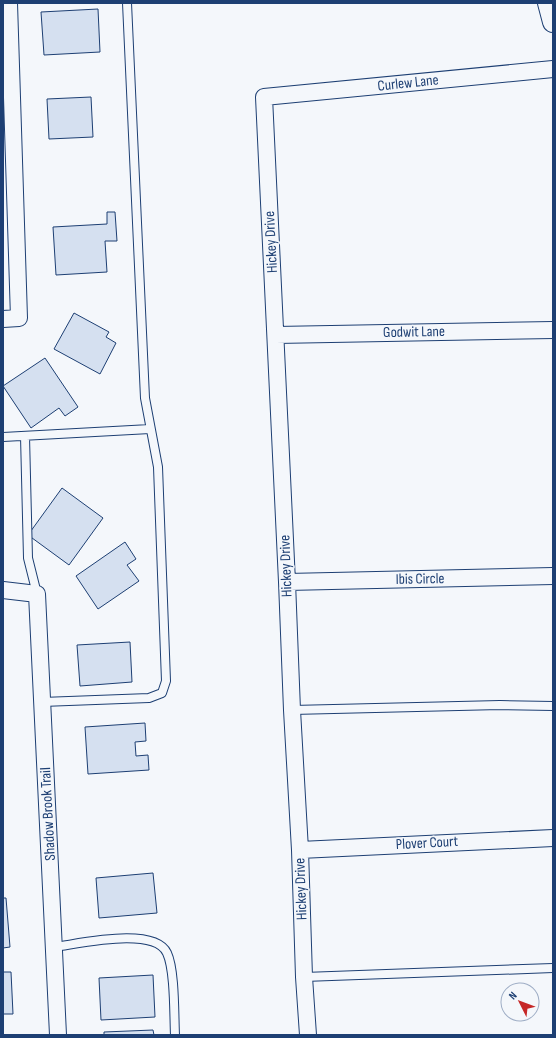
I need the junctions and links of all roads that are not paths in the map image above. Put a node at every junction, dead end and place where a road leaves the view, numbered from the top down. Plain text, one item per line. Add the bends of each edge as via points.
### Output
1 (9, 3) edge
2 (127, 3) edge
3 (548, 3) edge
4 (553, 22) edge
5 (553, 69) edge
6 (264, 97) joint
7 (11, 319) edge
8 (553, 330) edge
9 (276, 335) junction
10 (150, 429) junction
11 (25, 436) junction
12 (3, 437) edge
13 (553, 576) edge
14 (287, 582) junction
15 (3, 590) edge
16 (37, 594) junction
17 (42, 702) junction
18 (553, 706) edge
19 (292, 710) junction
20 (553, 838) edge
21 (300, 850) junction
22 (54, 947) junction
23 (553, 968) edge
24 (304, 977) junction
25 (58, 1035) edge
26 (175, 1035) edge
27 (308, 1035) edge

1 - 7 street
2 - 10 lane via 145,398
3 - 4 street
5 - 6 street, Curlew Lane
6 - 9 street, Hickey Drive
8 - 9 street, Godwit Lane
9 - 14 street, Hickey Drive
10 - 11 lane
10 - 17 lane via 158,468 166,681 162,693 149,698
11 - 12 lane
11 - 16 lane via 28,558
13 - 14 street, Ibis Circle
14 - 19 street, Hickey Drive
15 - 16 street
16 - 17 street, Shadow Brook Trail
17 - 22 street, Shadow Brook Trail
18 - 19 lane
19 - 21 street, Hickey Drive
20 - 21 street, Plover Court
21 - 24 street, Hickey Drive
22 - 25 street, Shadow Brook Trail
22 - 26 lane via 124,938 143,938 156,942 167,952 172,967
23 - 24 lane
24 - 27 street, Hickey Drive

